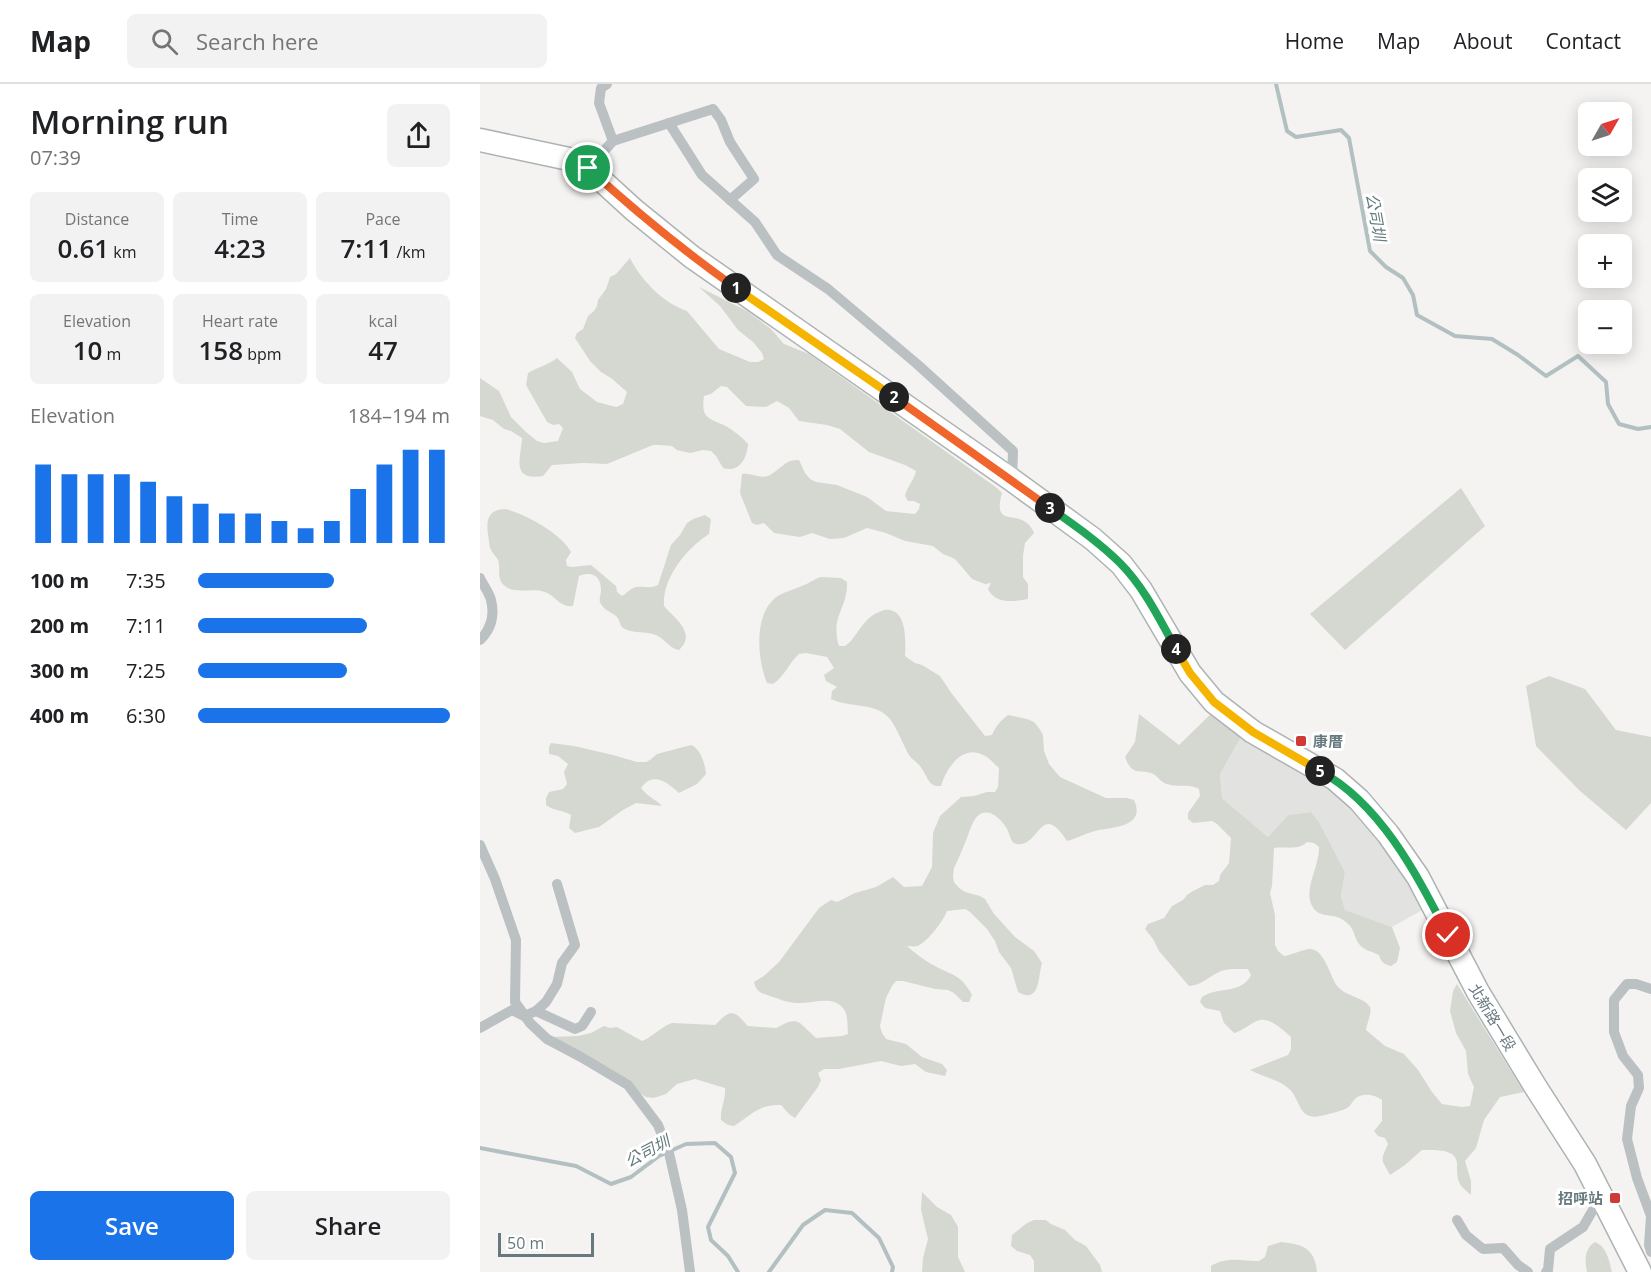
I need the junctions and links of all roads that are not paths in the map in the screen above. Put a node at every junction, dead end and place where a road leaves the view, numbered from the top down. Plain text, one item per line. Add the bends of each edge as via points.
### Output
1 (607, 84) edge
2 (669, 123) junction
3 (480, 140) edge
4 (613, 141) junction
5 (588, 168) junction
6 (730, 200) junction
7 (1012, 480) junction
8 (480, 578) edge
9 (480, 640) edge
10 (480, 845) edge
11 (557, 884) dead end
12 (1651, 989) edge
13 (536, 1011) junction
14 (591, 1012) dead end
15 (524, 1016) junction
16 (480, 1028) edge
17 (1601, 1196) junction
18 (1651, 1216) edge
19 (1458, 1220) dead end
20 (1651, 1252) edge
21 (690, 1272) edge
22 (1528, 1272) edge
23 (1546, 1272) edge
24 (1640, 1272) edge

1 - 4 street via 601,88 599,103
2 - 4 street
2 - 6 street via 702,175
2 - 6 street via 713,109 754,179
3 - 5 main road, 北新路一段 via 568,159
4 - 5 street
5 - 7 main road, 北新路一段 via 692,257
6 - 7 street via 755,222 777,255 828,289 1014,451
7 - 17 main road, 北新路一段 via 1121,564 1190,673 1214,702 1253,732 1335,779 1388,834 1418,877 1478,992
8 - 9 street via 491,599 492,614 489,631
10 - 15 street via 516,940 515,1002
11 - 13 street via 574,945 562,963 557,984
12 - 18 street via 1627,984 1614,1000 1614,1032 1623,1056 1638,1075 1639,1088 1631,1106 1627,1140
13 - 14 street via 574,1029 582,1026
13 - 15 street
15 - 16 street via 512,1010
15 - 21 street via 547,1039 628,1085 658,1125 682,1210
17 - 23 street via 1583,1227 1550,1249
17 - 24 main road, 北新路一段
18 - 20 street
19 - 22 street via 1466,1235 1483,1249 1503,1248

